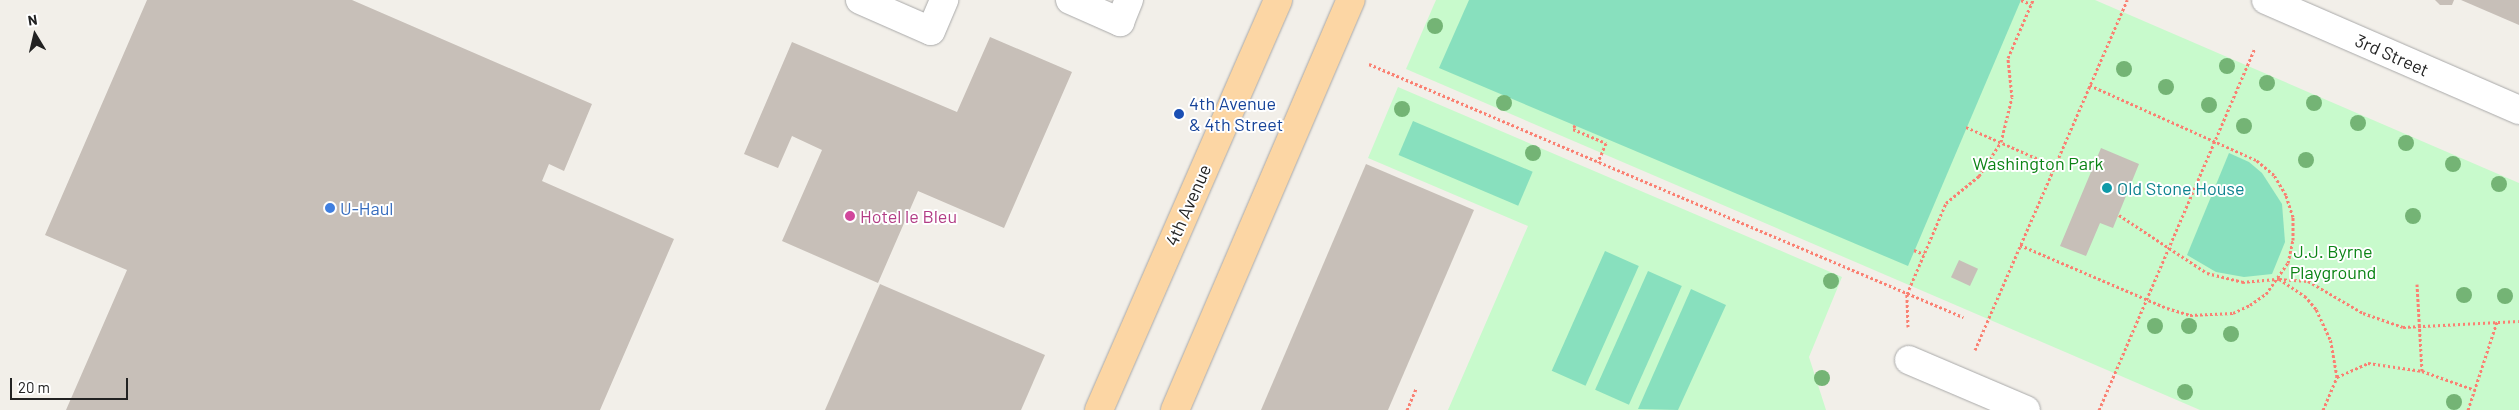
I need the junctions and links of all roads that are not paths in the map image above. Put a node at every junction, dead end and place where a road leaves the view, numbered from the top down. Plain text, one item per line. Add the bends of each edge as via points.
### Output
1 (860, 0) edge
2 (944, 0) edge
3 (1070, 0) edge
4 (1130, 0) edge
5 (1278, 0) edge
6 (1351, 0) edge
7 (2266, 0) edge
8 (2519, 110) edge
9 (1909, 360) road end
10 (1100, 410) edge
11 (1175, 410) edge
12 (2026, 410) edge

1 - 2 street via 931,31
3 - 4 street via 1120,22
5 - 10 main road, 4th Avenue
6 - 11 main road
7 - 8 street, 3rd Street
9 - 12 street

